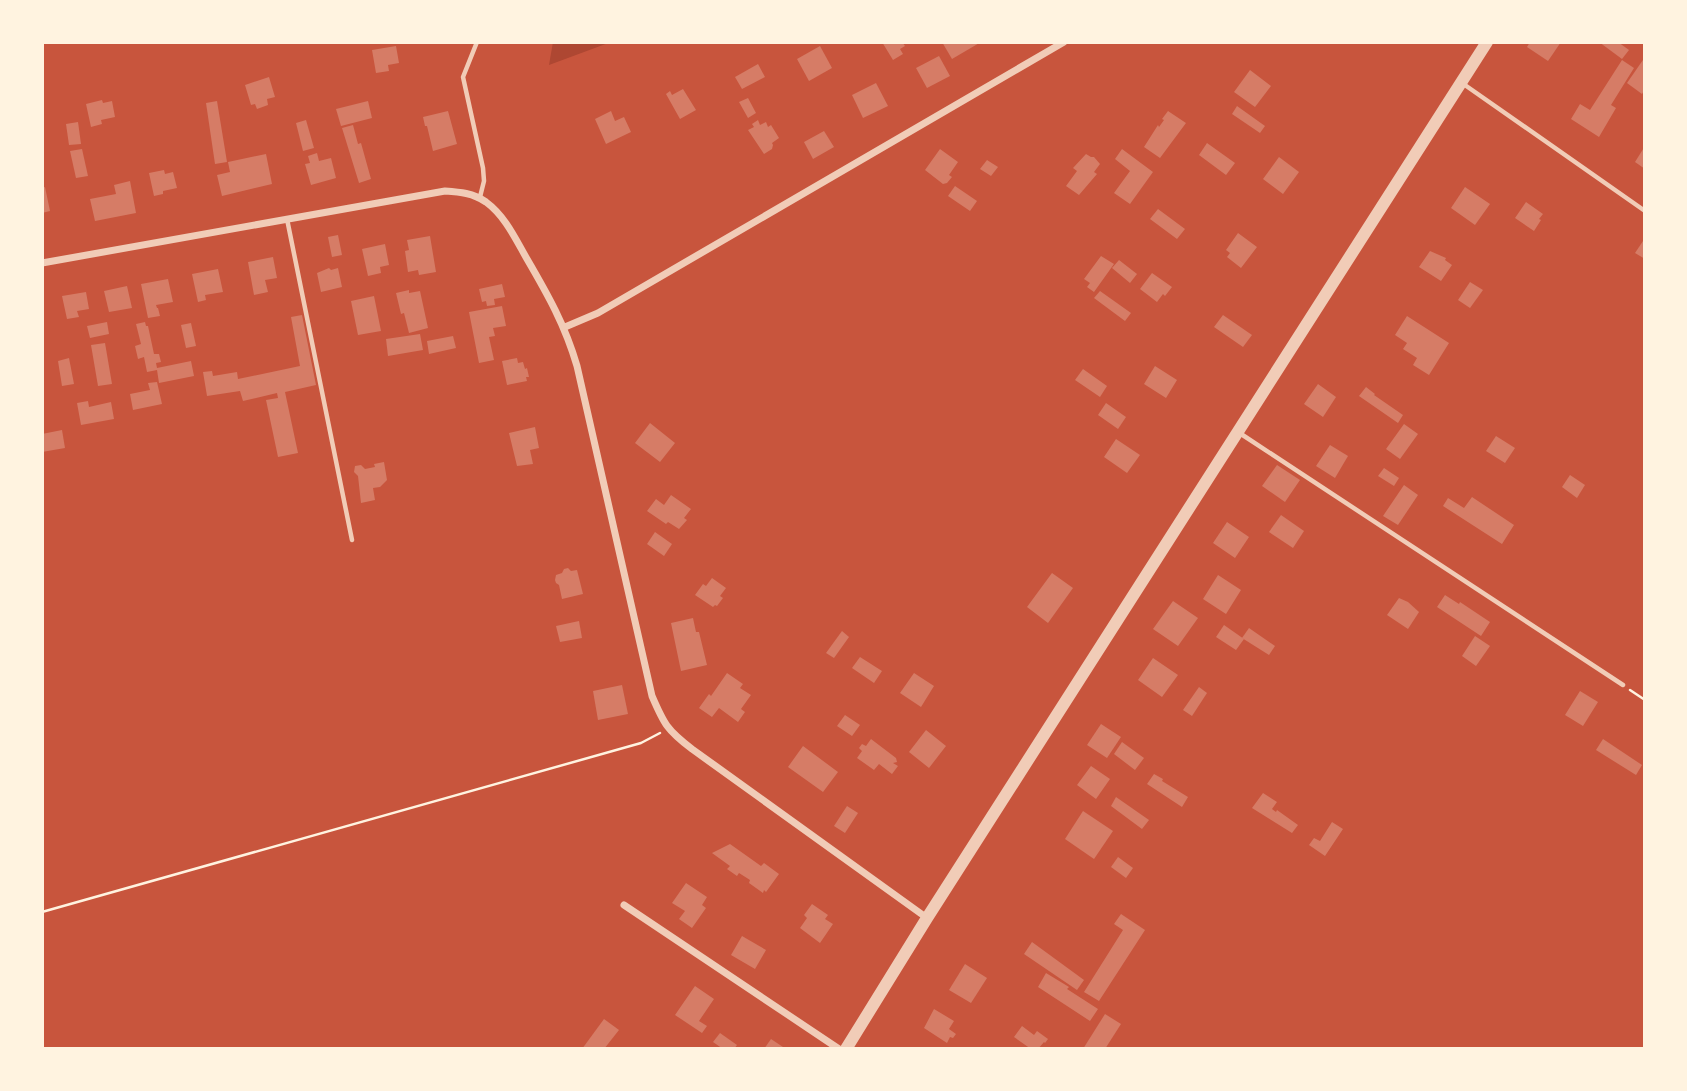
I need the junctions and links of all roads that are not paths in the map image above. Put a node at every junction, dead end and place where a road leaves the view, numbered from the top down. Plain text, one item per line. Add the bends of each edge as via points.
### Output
1 (477, 42) edge
2 (1064, 42) edge
3 (1487, 42) edge
4 (1461, 83) junction
5 (480, 198) junction
6 (1645, 211) edge
7 (287, 219) junction
8 (42, 263) edge
9 (565, 327) junction
10 (1237, 432) junction
11 (352, 540) dead end
12 (1623, 685) road end
13 (624, 905) dead end
14 (927, 918) junction
15 (839, 1049) edge
16 (846, 1049) edge

1 - 5 lane via 463,77 483,168
2 - 9 street via 598,313
3 - 4 street
4 - 6 lane
4 - 10 street
5 - 7 street via 445,191
5 - 9 street via 507,223
7 - 8 street
7 - 11 lane
9 - 14 street via 652,696 664,723 692,749
10 - 12 lane
10 - 14 street
13 - 15 street
14 - 16 street

